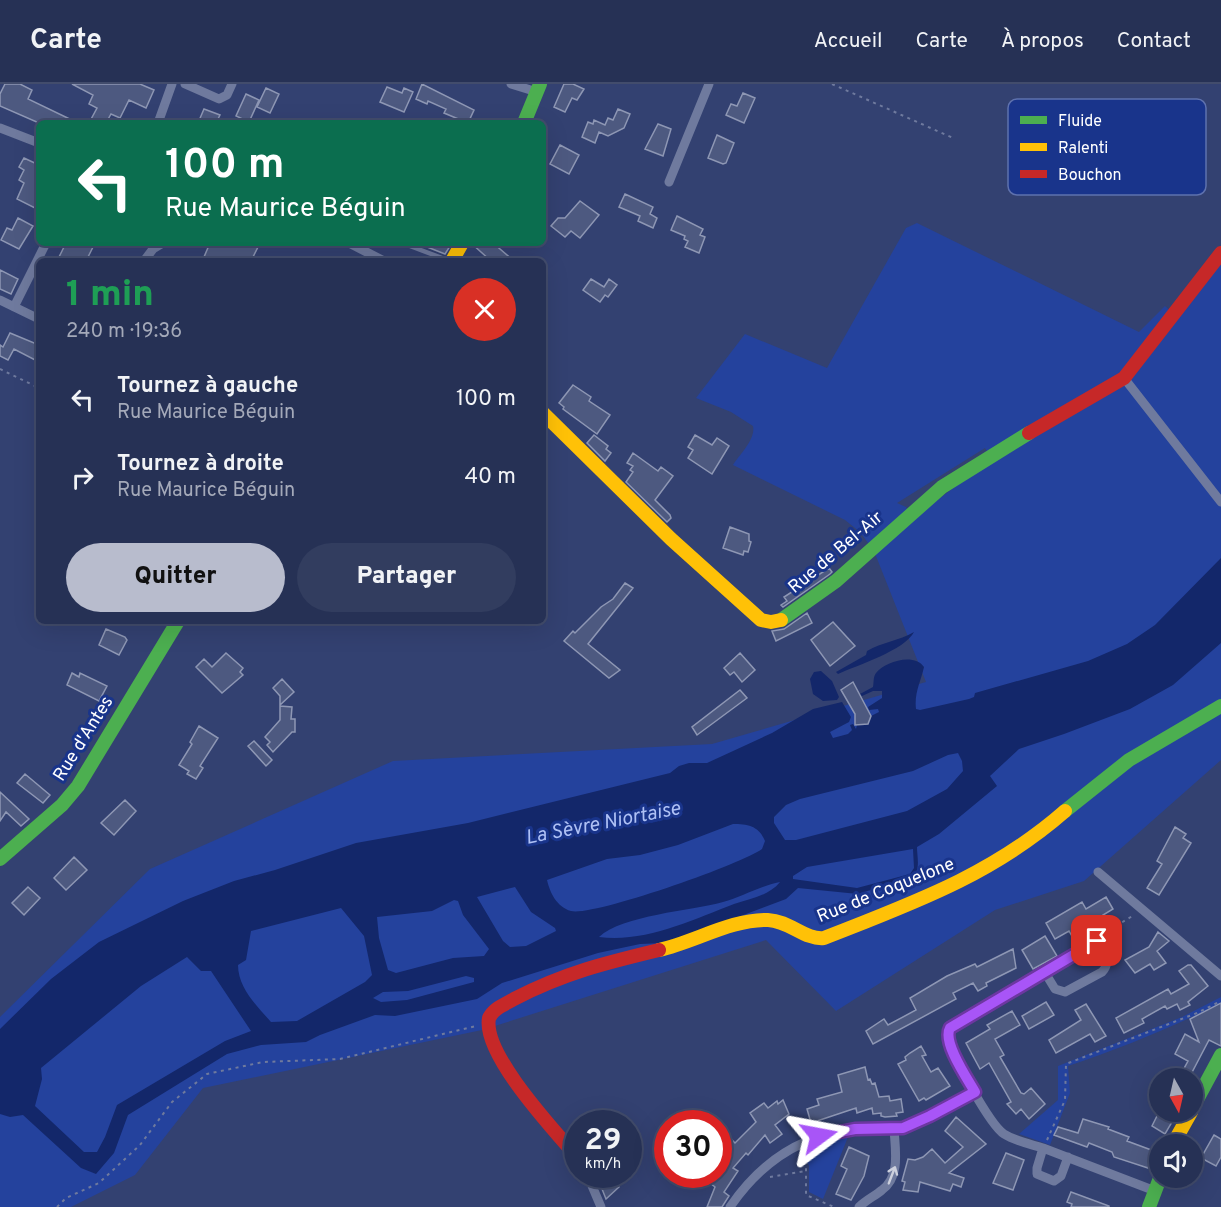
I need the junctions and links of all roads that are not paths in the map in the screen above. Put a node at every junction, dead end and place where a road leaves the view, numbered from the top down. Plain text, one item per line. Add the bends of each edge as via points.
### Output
1 (172, 84) edge
2 (185, 84) edge
3 (232, 84) edge
4 (511, 84) edge
5 (709, 84) edge
6 (538, 88) edge
7 (159, 120) edge
8 (525, 120) edge
9 (0, 128) edge
10 (36, 142) edge
11 (669, 182) dead end
12 (158, 246) edge
13 (355, 246) edge
14 (410, 246) edge
15 (1221, 253) edge
16 (146, 258) edge
17 (378, 258) edge
18 (443, 258) edge
19 (36, 263) edge
20 (0, 300) edge
21 (14, 306) junction
22 (36, 317) edge
23 (1124, 378) junction
24 (546, 415) edge
25 (1221, 502) edge
26 (175, 624) edge
27 (1221, 706) edge
28 (0, 859) edge
29 (1098, 872) dead end
30 (1044, 971) junction
31 (1221, 975) edge
32 (1221, 1055) edge
33 (1203, 1089) edge
34 (975, 1092) junction
35 (894, 1128) junction
36 (564, 1141) edge
37 (1043, 1148) junction
38 (1068, 1157) junction
39 (1149, 1181) edge
40 (593, 1188) edge
41 (1156, 1188) edge
42 (601, 1207) edge
43 (730, 1207) edge
44 (860, 1207) edge
45 (1149, 1207) edge

1 - 7 street
2 - 3 street via 219,99 227,95
4 - 6 street
5 - 11 street
6 - 8 street
9 - 10 street
12 - 16 street
13 - 17 street
14 - 18 lane
15 - 23 street
19 - 21 street
20 - 21 street
21 - 22 street
23 - 24 street, Rue de Bel-Air via 942,487 836,581 779,621 771,622 761,620 671,539
23 - 25 street
26 - 28 street, Rue d'Antes via 78,786 62,806
27 - 36 street, Rue de Coquelone via 1136,756 1024,846 960,882 824,938 813,939 795,925 783,922 754,921 582,969 532,989 493,1011 488,1023 501,1059
29 - 31 street
30 - 30 street via 1097,941 1107,960 1106,968 1068,991 1055,989
30 - 34 street via 947,1032
32 - 33 street
34 - 35 street via 920,1121
34 - 37 street via 1002,1133
35 - 43 street via 835,1132 797,1145 761,1169
44 -> 35 street via 891,1181 896,1162
37 - 38 street
37 - 38 street via 1037,1174 1054,1181
38 - 39 street
40 - 42 street
41 - 45 street

